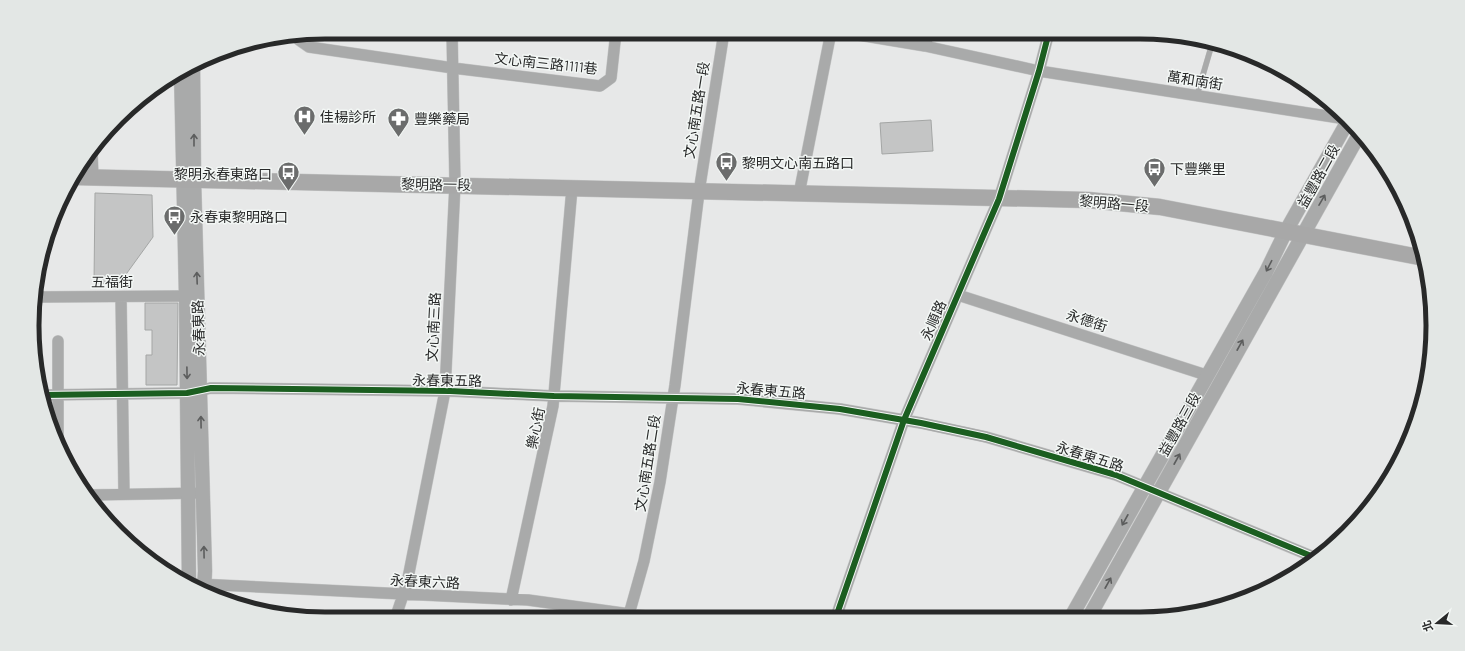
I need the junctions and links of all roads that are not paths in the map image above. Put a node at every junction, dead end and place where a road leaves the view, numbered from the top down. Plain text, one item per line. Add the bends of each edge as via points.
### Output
1 (452, 39) edge
2 (615, 39) edge
3 (723, 39) edge
4 (830, 39) edge
5 (902, 39) edge
6 (927, 39) edge
7 (1047, 39) edge
8 (300, 40) edge
9 (925, 46) junction
10 (1211, 48) edge
11 (453, 68) junction
12 (193, 72) edge
13 (1039, 72) junction
14 (182, 77) edge
15 (1197, 95) junction
16 (1335, 116) edge
17 (1345, 126) edge
18 (1357, 139) edge
19 (92, 159) edge
20 (80, 177) edge
21 (92, 177) junction
22 (189, 179) junction
23 (455, 184) junction
24 (572, 188) junction
25 (699, 192) junction
26 (799, 194) junction
27 (999, 199) junction
28 (1286, 231) junction
29 (1302, 234) junction
30 (1417, 257) edge
31 (958, 295) junction
32 (186, 296) junction
33 (41, 297) edge
34 (121, 297) junction
35 (58, 341) dead end
36 (1206, 375) junction
37 (445, 391) junction
38 (194, 392) junction
39 (122, 394) junction
40 (48, 395) edge
41 (58, 395) junction
42 (554, 396) junction
43 (673, 398) junction
44 (904, 420) junction
45 (58, 428) edge
46 (1144, 486) junction
47 (203, 493) junction
48 (1158, 493) junction
49 (124, 494) junction
50 (189, 494) junction
51 (94, 495) edge
52 (1310, 556) edge
53 (188, 577) edge
54 (204, 584) edge
55 (212, 588) edge
56 (404, 595) junction
57 (511, 600) junction
58 (398, 612) edge
59 (599, 612) edge
60 (629, 612) edge
61 (838, 612) edge
62 (1074, 612) edge
63 (1092, 612) edge

1 - 11 street, 文心南三路
2 - 11 street, 文心南三路1111巷 via 611,78 600,86
3 - 25 street, 文心南五路一段
4 - 26 street
5 - 9 street, 萬和南街
6 - 9 street
7 - 13 street, 永順路
8 - 11 street, 文心南三路1111巷 via 309,47
9 - 13 street, 萬和南街
10 - 15 lane
11 - 23 street, 文心南三路
22 -> 12 street, 永春東路
13 - 15 street, 萬和南街
13 - 27 street, 永順路
14 - 22 street, 永春東路
15 - 16 street, 萬和南街
17 - 28 street, 益豐路二段
29 -> 18 street, 益豐路二段
19 - 21 street
20 - 21 main road, 黎明路一段
21 - 22 main road, 黎明路一段
22 - 23 main road, 黎明路一段
22 - 32 street, 永春東路
38 -> 22 street, 永春東路
23 - 24 main road, 黎明路一段
23 - 37 street, 文心南三路
24 - 25 main road, 黎明路一段
24 - 42 street, 樂心街
25 - 26 main road, 黎明路一段
25 - 43 street, 文心南五路二段
26 - 27 main road, 黎明路一段
27 - 28 main road, 黎明路一段 via 1088,200 1160,207
27 - 31 street, 永順路
28 - 29 main road, 黎明路一段
28 -> 36 street, 益豐路三段 via 1266,272
29 - 30 main road, 黎明路一段
48 -> 29 street, 益豐路三段
31 - 36 street, 永德街
31 - 44 street, 永順路
32 - 34 street, 五福街
32 -> 38 street, 永春東路
33 - 34 street, 五福街
34 - 39 street
35 - 41 street
36 - 46 street, 益豐路三段
37 - 38 street, 永春東五路 via 211,388
37 - 42 street, 永春東五路
37 - 56 street, 文心南三路
38 - 39 street, 永春東五路
47 -> 38 street, 永春東路
38 - 50 street, 永春東路
39 - 41 street, 永春東五路
39 - 49 street
40 - 41 street, 永春東五路
41 - 45 street
42 - 43 street, 永春東五路
42 - 57 street, 樂心街
43 - 44 street, 永春東五路 via 782,402
43 - 60 street, 文心南五路二段 via 653,520
44 - 46 street, 永春東五路 via 993,439 1116,475
44 - 61 street, 永順路
46 - 48 street, 永春東五路
46 -> 62 street, 益豐路三段
47 - 50 street
54 -> 47 street, 永春東路
48 - 52 street, 永春東五路
63 -> 48 street, 益豐路三段
49 - 50 street
49 - 51 street
50 - 53 street, 永春東路
55 - 56 street, 永春東六路
56 - 57 street, 永春東六路
56 - 58 street, 文心南三路
57 - 59 street, 永春東六路

